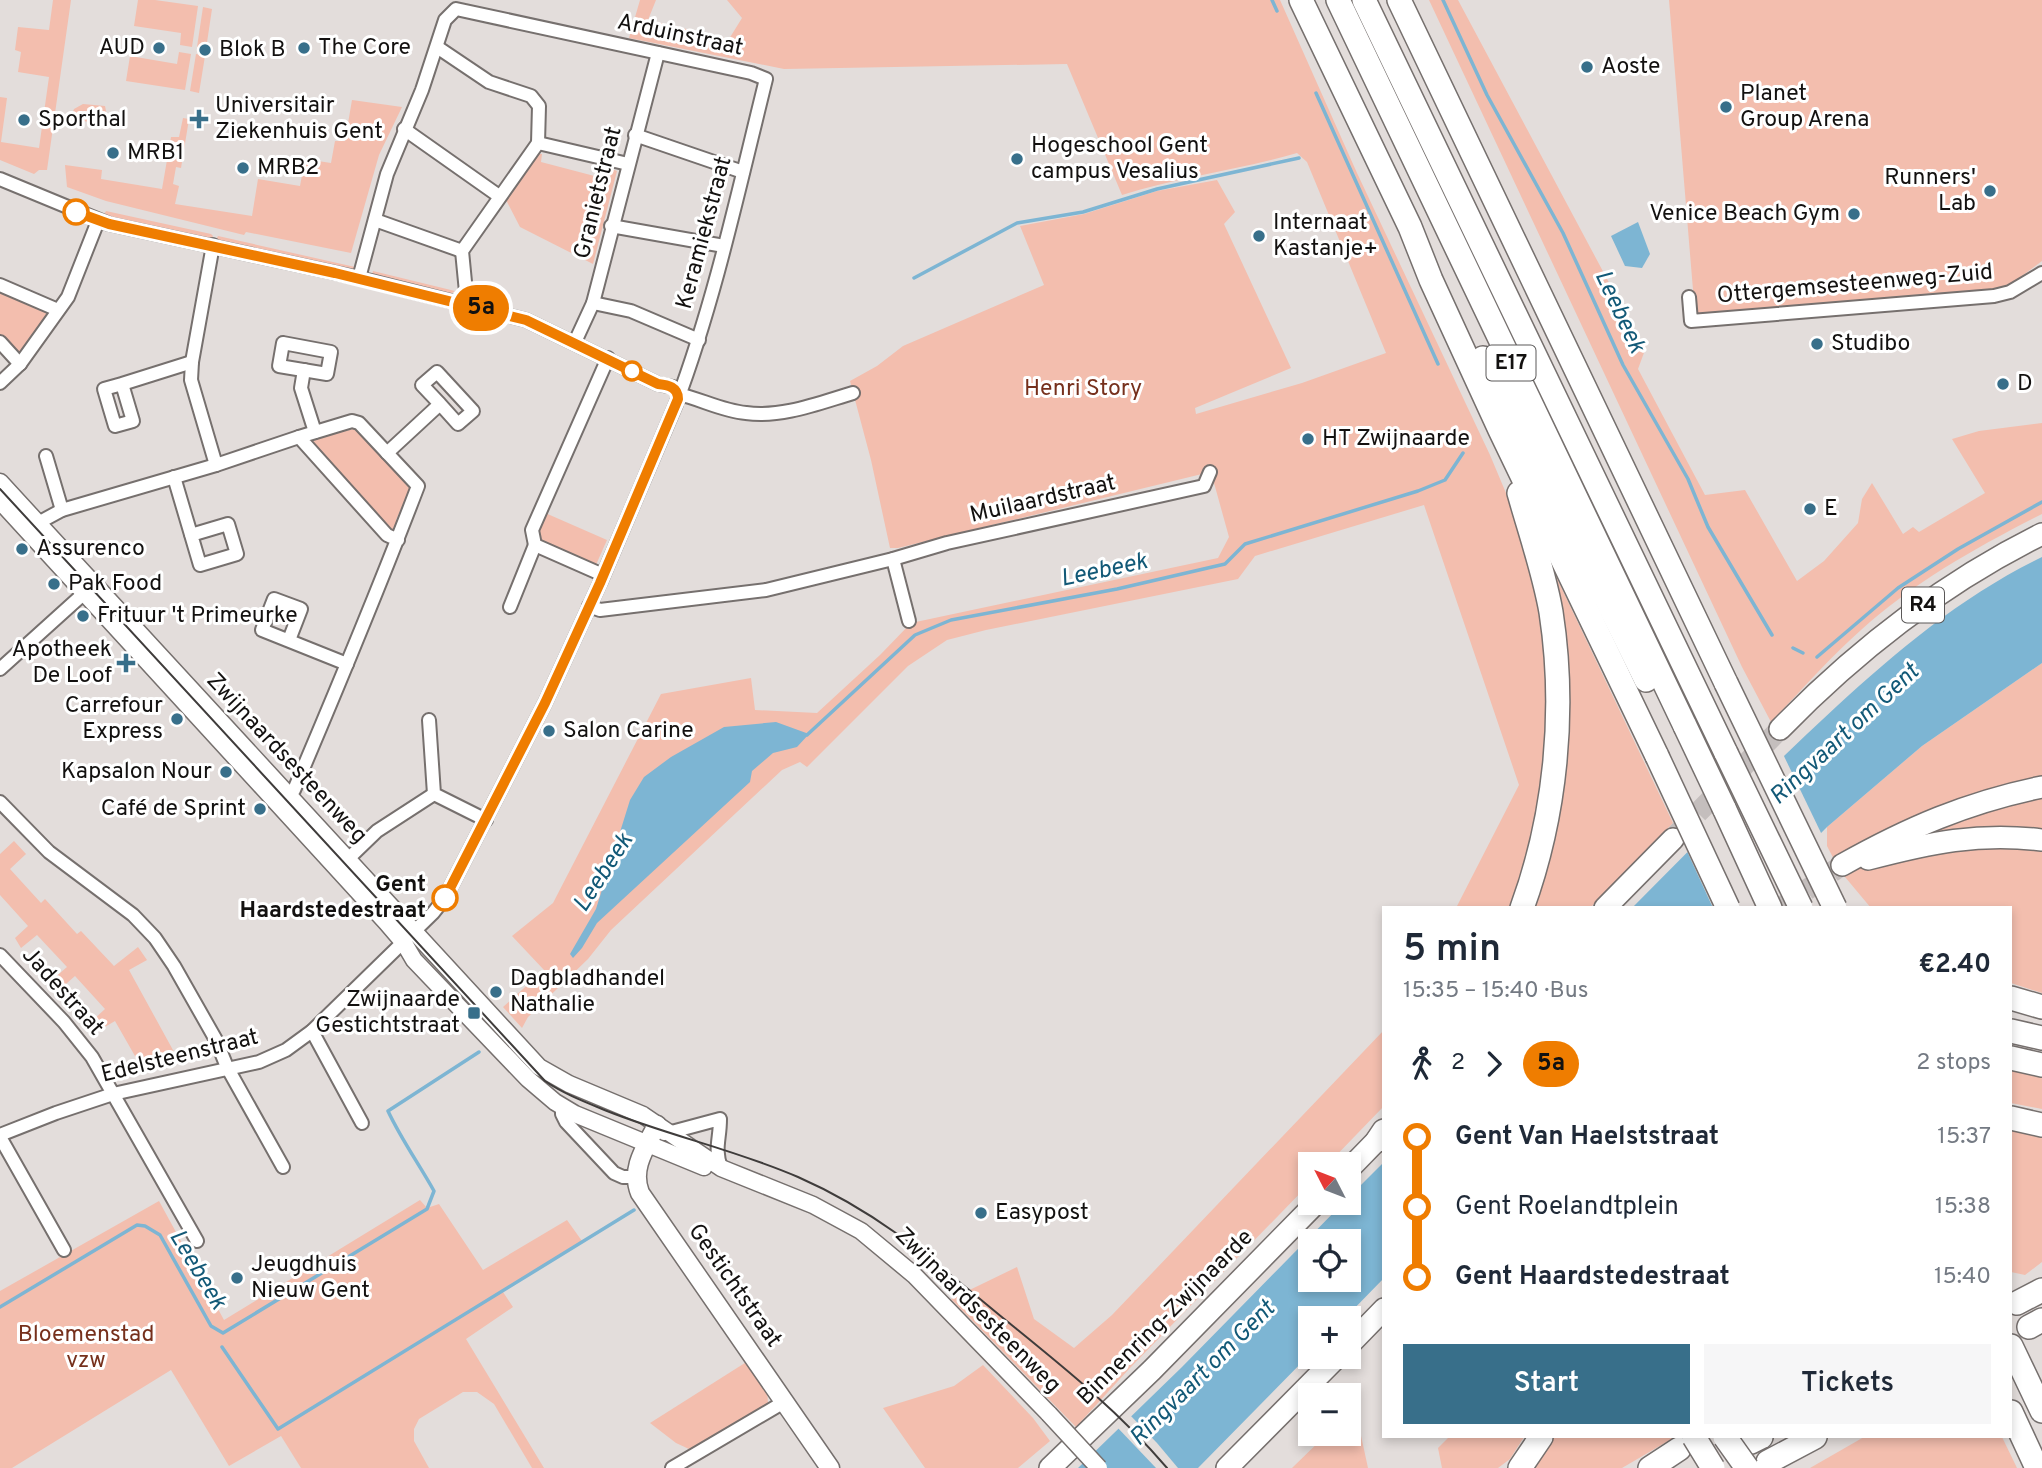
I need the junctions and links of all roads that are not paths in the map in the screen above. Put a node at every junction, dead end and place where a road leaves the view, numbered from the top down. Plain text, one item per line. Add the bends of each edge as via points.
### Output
1 (1301, 0) edge
2 (1338, 0) edge
3 (1364, 0) edge
4 (1399, 0) edge
5 (437, 47) junction
6 (658, 53) junction
7 (766, 79) joint
8 (404, 128) junction
9 (635, 135) junction
10 (538, 143) junction
11 (628, 164) junction
12 (743, 172) junction
13 (0, 179) edge
14 (499, 196) junction
15 (375, 220) junction
16 (98, 221) junction
17 (611, 226) junction
18 (1410, 227) junction
19 (212, 245) junction
20 (723, 246) junction
21 (462, 251) junction
22 (2042, 273) edge
23 (359, 278) junction
24 (0, 285) edge
25 (1689, 297) dead end
26 (593, 303) junction
27 (463, 304) junction
28 (58, 310) junction
29 (699, 340) junction
30 (0, 342) edge
31 (575, 342) junction
32 (608, 358) junction
33 (192, 362) junction
34 (20, 364) junction
35 (304, 370) dead end
36 (0, 383) edge
37 (122, 384) dead end
38 (853, 393) dead end
39 (678, 394) junction
40 (440, 404) dead end
41 (1500, 430) junction
42 (316, 432) junction
43 (299, 437) junction
44 (387, 453) junction
45 (46, 456) dead end
46 (216, 465) junction
47 (1210, 472) dead end
48 (174, 477) junction
49 (0, 482) edge
50 (0, 501) edge
51 (62, 510) junction
52 (37, 523) junction
53 (191, 534) dead end
54 (2042, 534) edge
55 (398, 540) junction
56 (535, 545) junction
57 (893, 559) junction
58 (603, 575) junction
59 (89, 589) junction
60 (589, 606) junction
61 (510, 607) dead end
62 (909, 621) dead end
63 (289, 640) dead end
64 (347, 664) junction
65 (0, 669) edge
66 (1713, 697) junction
67 (429, 720) dead end
68 (1780, 729) tunnel mouth
69 (1680, 732) junction
70 (2042, 787) edge
71 (434, 794) junction
72 (288, 796) junction
73 (0, 802) edge
74 (486, 820) junction
75 (1673, 839) tunnel mouth
76 (1801, 840) junction
77 (2042, 840) edge
78 (347, 860) junction
79 (1765, 899) edge
80 (1522, 906) edge
81 (1607, 906) edge
82 (1727, 906) edge
83 (1800, 906) edge
84 (1834, 906) edge
85 (1850, 906) edge
86 (409, 938) junction
87 (0, 955) edge
88 (2012, 998) edge
89 (2042, 1007) edge
90 (312, 1031) junction
91 (2012, 1031) edge
92 (2042, 1038) edge
93 (2012, 1058) edge
94 (2042, 1065) edge
95 (227, 1067) junction
96 (113, 1094) junction
97 (562, 1106) junction
98 (2012, 1118) edge
99 (362, 1123) dead end
100 (2042, 1125) edge
101 (662, 1129) junction
102 (1382, 1135) edge
103 (0, 1136) edge
104 (647, 1144) junction
105 (1362, 1156) edge
106 (283, 1167) dead end
107 (721, 1168) junction
108 (636, 1177) junction
109 (1304, 1215) edge
110 (197, 1241) dead end
111 (64, 1250) dead end
112 (2042, 1290) edge
113 (2017, 1303) dead end
114 (1382, 1311) edge
115 (1361, 1333) edge
116 (2012, 1348) edge
117 (1325, 1369) edge
118 (784, 1402) junction
119 (2042, 1411) edge
120 (2012, 1414) edge
121 (1540, 1438) edge
122 (1726, 1438) edge
123 (1813, 1438) edge
124 (1687, 1443) edge
125 (1757, 1465) edge
126 (672, 1468) edge
127 (830, 1468) edge
128 (1049, 1468) edge
129 (1099, 1468) edge
130 (1227, 1468) edge
131 (1520, 1468) edge
132 (1650, 1468) edge
133 (1713, 1468) edge
134 (2037, 1468) edge

1 - 18 highway, E17
2 - 69 highway, E17
3 - 66 highway, E17
4 - 66 highway, E17 via 1555,327
5 - 6 street, Arduinstraat via 445,20 456,9
5 - 8 street, Arduinstraat
5 - 10 street via 489,82 531,96 539,106
6 - 7 street, Arduinstraat
6 - 9 street, Granietstraat
7 - 12 street, Keramiekstraat
8 - 14 street
8 - 15 street, Arduinstraat
9 - 11 street, Granietstraat
9 - 12 street
10 - 11 street
10 - 14 street
11 - 17 street, Granietstraat
12 - 20 street, Keramiekstraat
13 - 16 street
14 - 21 street
15 - 21 street
15 - 23 street, Arduinstraat
16 - 19 street
16 - 28 street via 68,297
17 - 20 street
17 - 26 street, Granietstraat
18 - 41 highway, E17
18 - 69 highway, E17
19 - 23 street
19 - 33 street
20 - 29 street, Keramiekstraat
21 - 27 street
22 - 25 street, Ottergemsesteenweg-Zuid via 1994,296 1691,321
23 - 27 street
24 - 28 street
26 - 29 street via 631,311
26 - 31 street, Granietstraat
27 - 31 street via 526,320
28 - 34 street
29 - 39 street, Keramiekstraat
30 - 34 street
31 - 32 street
32 - 39 street via 673,387
32 - 56 street via 531,530
33 - 37 street
33 - 46 street via 191,380
34 - 36 street
35 - 42 street via 301,388
38 - 39 street via 790,411 748,414
39 - 58 street, Keramiekstraat
40 - 44 street
41 - 80 highway via 1542,574 1557,662 1554,772 1535,867
41 - 82 highway, E17, bridge
42 - 43 street
42 - 44 street via 359,423
43 - 46 street
43 - 55 street via 387,535
44 - 55 street via 418,486
45 - 51 street
46 - 48 street
47 - 57 street, Muilaardstraat via 1206,490 947,543
48 - 51 street
48 - 53 street
49 - 52 street, Zwijnaardsesteenweg
50 - 59 street, Zwijnaardsesteenweg
51 - 52 street
52 - 59 street, Zwijnaardsesteenweg
54 - 68 highway, R4 via 1965,576 1896,625 1852,659
55 - 64 street
56 - 58 street
56 - 61 street
57 - 60 street, Muilaardstraat via 765,590 600,610
57 - 62 street
58 - 60 street, Keramiekstraat
59 - 65 street
59 - 72 street, Zwijnaardsesteenweg
59 - 86 street, Zwijnaardsesteenweg
60 - 74 street, Edelsteenstraat
63 - 64 street
64 - 72 street
66 - 76 highway, E17, bridge
66 - 83 highway, E17, bridge via 1726,753
67 - 71 street
69 - 79 highway, E17, bridge
70 - 77 highway via 1926,821 1842,866 1931,842 1992,836
71 - 74 street
71 - 78 street via 377,831
72 - 78 street, Zwijnaardsesteenweg
73 - 95 street via 48,852 133,915 155,938 210,1029
74 - 86 street, Edelsteenstraat via 445,898
75 - 81 highway
76 - 84 highway, E17, bridge
76 - 85 highway, bridge
78 - 86 street, Zwijnaardsesteenweg
86 - 90 street, Edelsteenstraat
86 - 97 street, Zwijnaardsesteenweg via 414,960 528,1079
86 - 101 street, Zwijnaardsesteenweg via 539,1067 631,1109
87 - 96 street, Jadestraat via 64,1022
88 - 89 highway
90 - 95 street, Edelsteenstraat via 268,1058
90 - 99 street
91 - 92 highway
93 - 94 highway
95 - 96 street, Edelsteenstraat
95 - 106 street
96 - 103 street, Edelsteenstraat
96 - 110 street, Jadestraat
97 - 104 street, Zwijnaardsesteenweg
97 - 108 street, Zwijnaardsesteenweg via 566,1122 612,1171
98 - 100 highway
101 - 104 main road
101 - 107 street, Zwijnaardsesteenweg
101 - 107 street via 720,1119 716,1152
102 - 105 highway
103 - 111 street
104 - 107 street, Zwijnaardsesteenweg via 714,1171
104 - 108 main road
107 - 129 street, Zwijnaardsesteenweg, bridge via 831,1214 885,1249
108 - 118 main road, Gestichtstraat via 646,1203
109 - 128 highway, Binnenring-Zwijnaarde
112 - 113 highway
114 - 115 highway
116 - 119 highway
117 - 130 highway
118 - 126 street
118 - 127 main road, Gestichtstraat
120 - 134 highway
121 - 131 highway
122 - 125 highway, bridge
123 - 125 highway
124 - 132 highway
124 - 133 highway, bridge

